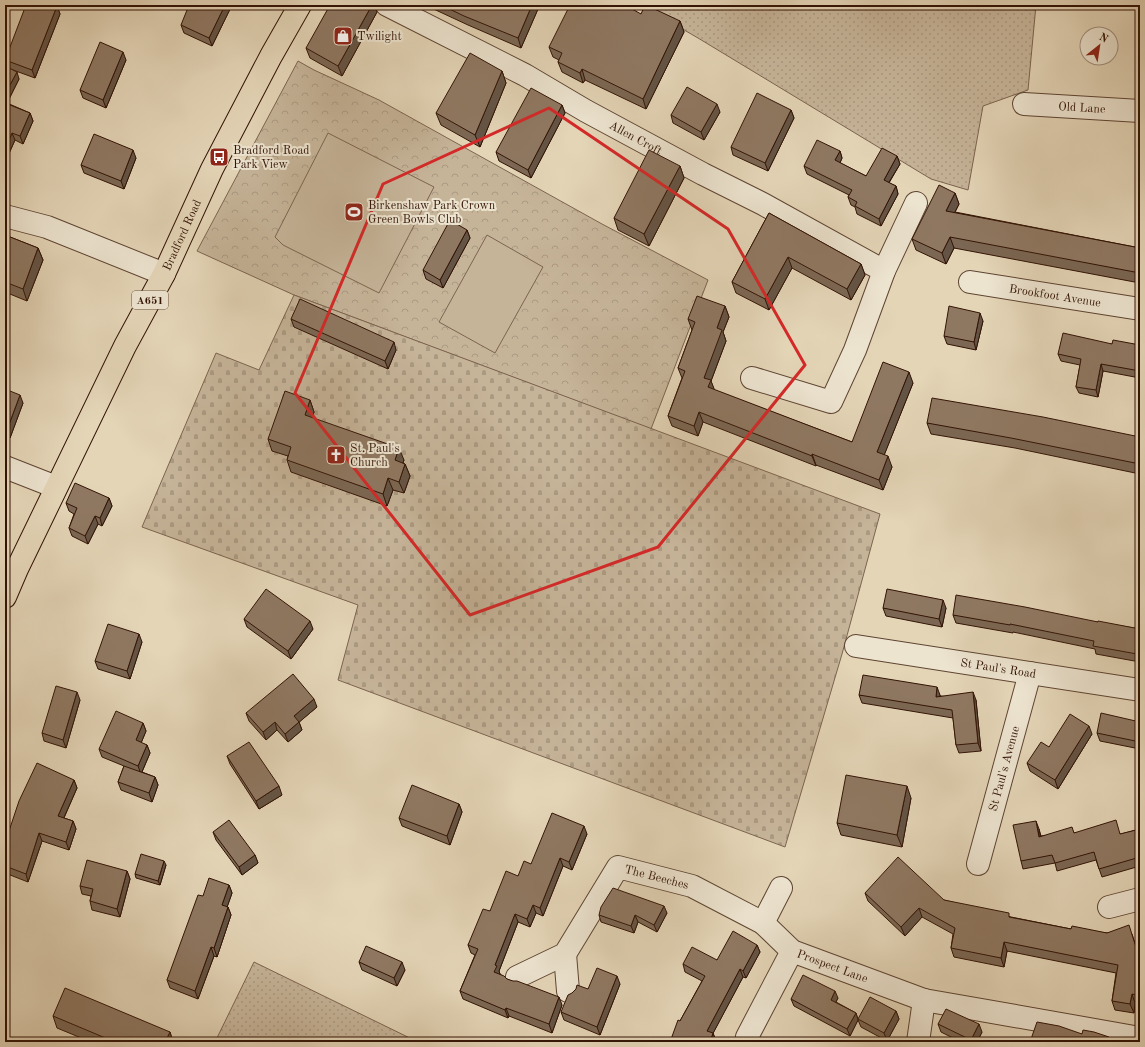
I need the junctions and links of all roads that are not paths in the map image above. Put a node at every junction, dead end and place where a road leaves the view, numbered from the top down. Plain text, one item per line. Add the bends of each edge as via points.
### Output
1 (300, 5) edge
2 (387, 5) edge
3 (1024, 104) dead end
4 (1140, 111) edge
5 (916, 203) dead end
6 (5, 216) edge
7 (884, 271) junction
8 (164, 274) junction
9 (970, 282) dead end
10 (1140, 309) edge
11 (752, 378) dead end
12 (5, 467) edge
13 (56, 487) junction
14 (5, 597) edge
15 (856, 646) dead end
16 (1030, 673) junction
17 (1140, 690) edge
18 (978, 864) dead end
19 (781, 888) dead end
20 (1140, 899) edge
21 (1109, 907) dead end
22 (763, 923) junction
23 (792, 950) junction
24 (565, 954) junction
25 (517, 977) dead end
26 (568, 990) dead end
27 (924, 1000) junction
28 (1140, 1038) edge
29 (746, 1042) edge
30 (918, 1042) edge

1 - 8 main road, Bradford Road / A651 via 212,169
2 - 7 street, Allen Croft via 525,75 586,111
3 - 4 street, Old Lane
5 - 7 street
6 - 8 street via 47,227
7 - 11 street via 855,350 831,402
8 - 13 main road, Bradford Road / A651 via 125,346
9 - 10 street, Brookfoot Avenue
12 - 13 street
13 - 14 main road, Bradford Road / A651
15 - 16 street, St Paul's Road
16 - 17 street, St Paul's Road
16 - 18 street, St Paul's Avenue
19 - 22 street
20 - 21 street
22 - 23 street, Prospect Lane
22 - 24 street, The Beeches via 692,886 618,867
23 - 27 street, Prospect Lane
23 - 29 street
24 - 25 street
24 - 26 street
27 - 28 street, Prospect Lane
27 - 30 street

